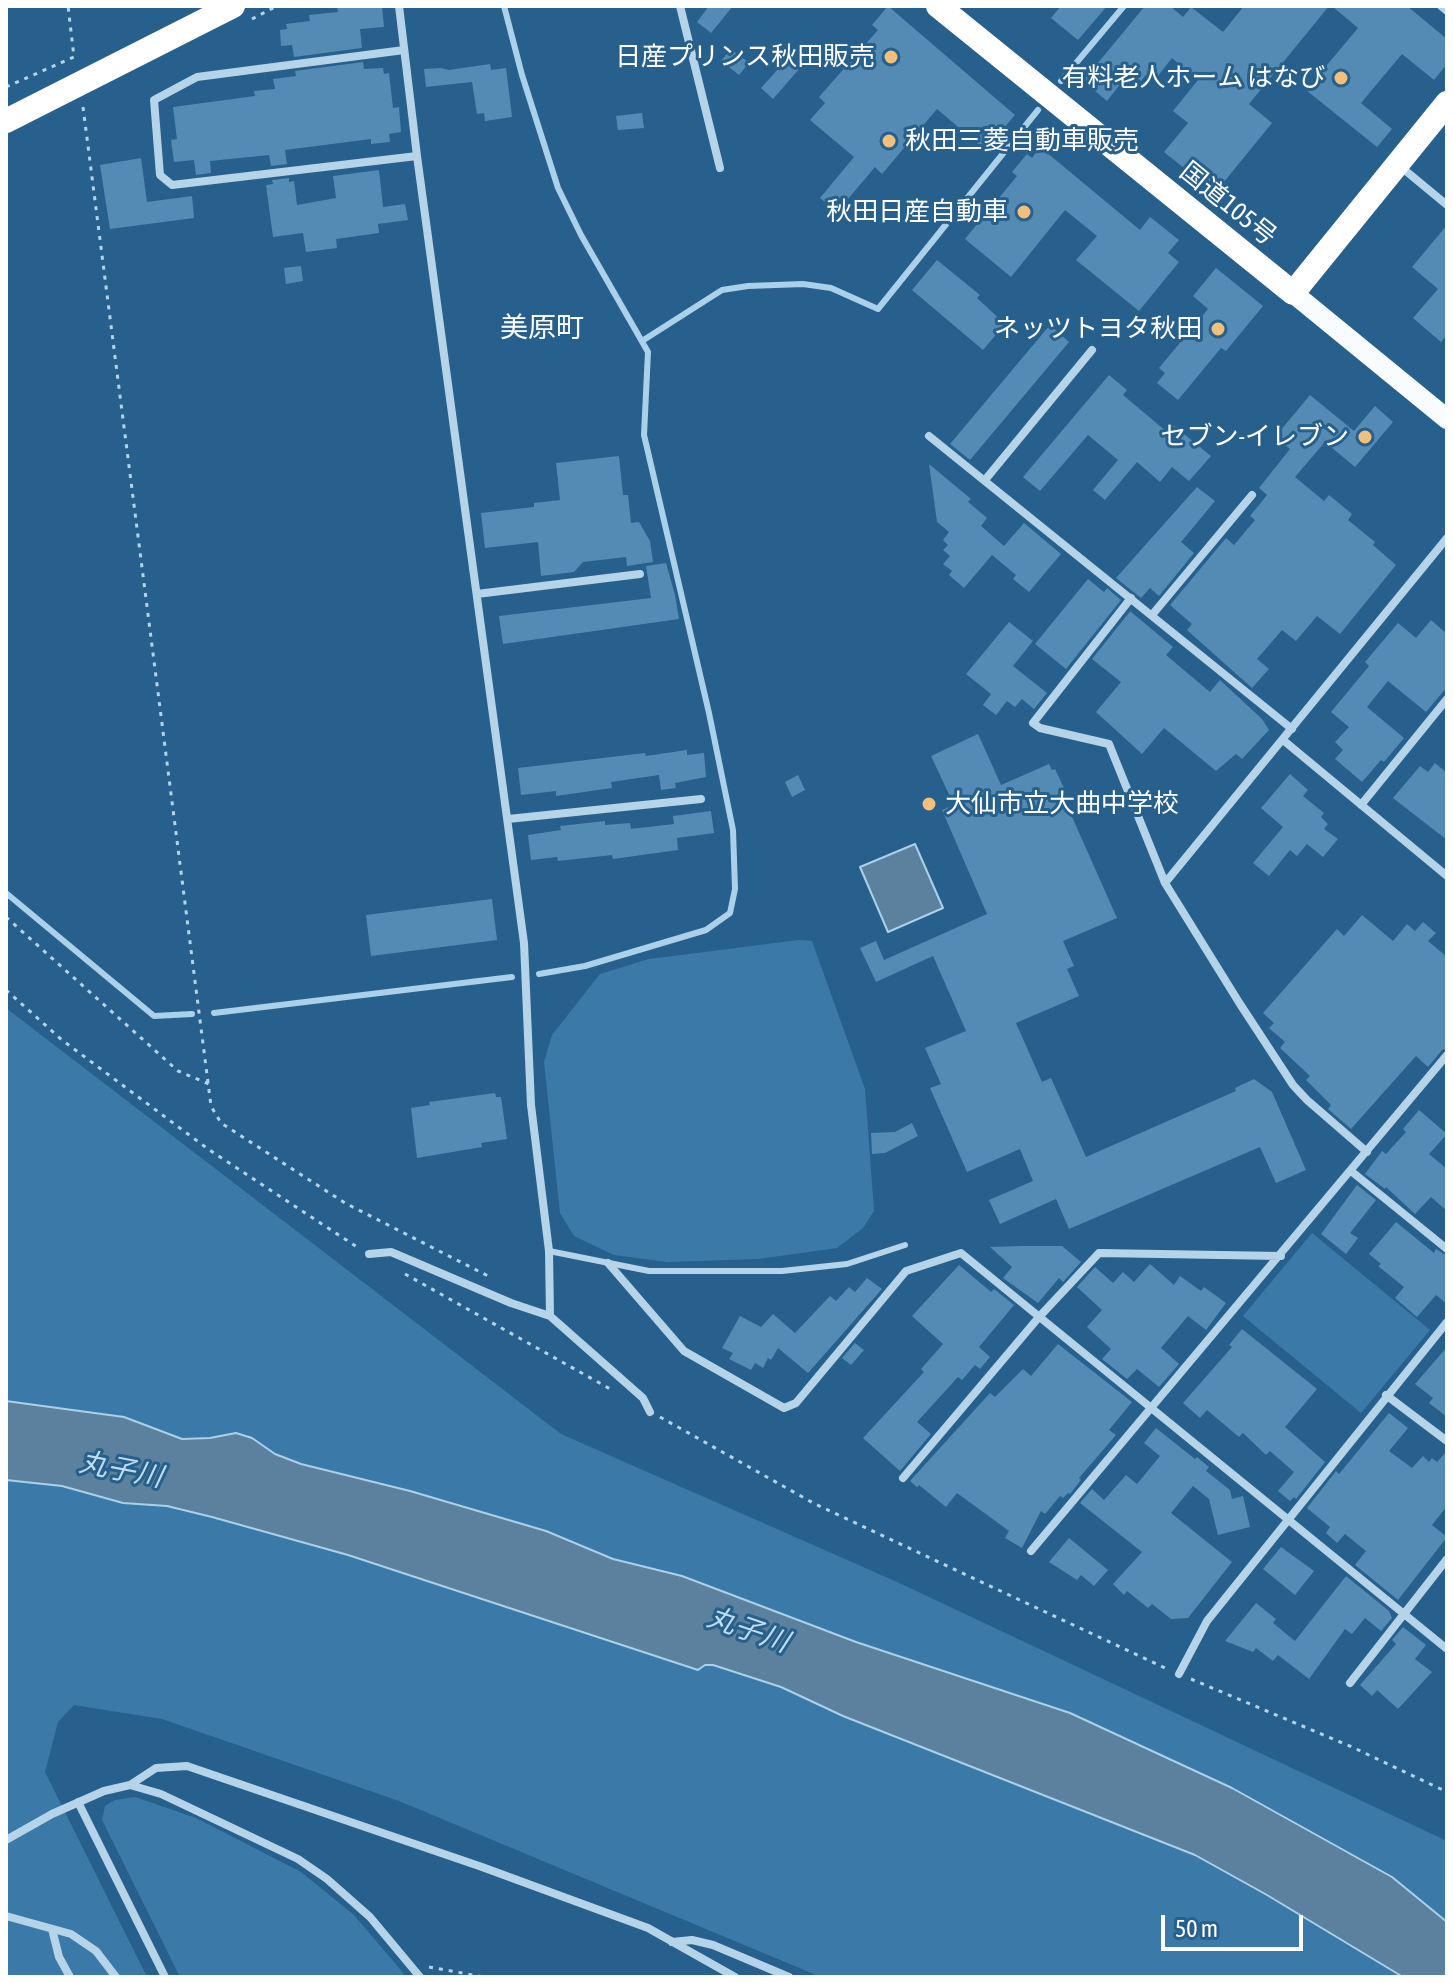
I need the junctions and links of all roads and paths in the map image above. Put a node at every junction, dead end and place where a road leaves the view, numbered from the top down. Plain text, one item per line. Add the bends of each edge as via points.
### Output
1 (68, 6) edge
2 (233, 6) edge
3 (399, 6) edge
4 (680, 6) edge
5 (1441, 6) edge
6 (1447, 11) edge
7 (952, 13) edge
8 (404, 50) junction
9 (6, 87) edge
10 (83, 103) dead end
11 (1447, 103) edge
12 (6, 121) edge
13 (417, 156) junction
14 (1397, 164) junction
15 (720, 168) dead end
16 (1447, 205) edge
17 (1293, 293) junction
18 (1092, 350) dead end
19 (1447, 419) edge
20 (929, 436) dead end
21 (985, 480) junction
22 (1252, 495) dead end
23 (1447, 538) edge
24 (640, 574) dead end
25 (477, 594) junction
26 (1131, 598) junction
27 (1152, 615) junction
28 (1447, 699) edge
29 (1292, 729) junction
30 (1283, 740) junction
31 (701, 799) dead end
32 (1361, 805) junction
33 (508, 819) junction
34 (1447, 876) edge
35 (1165, 883) junction
36 (6, 917) edge
37 (6, 990) edge
38 (1447, 1055) edge
39 (209, 1084) junction
40 (1367, 1152) junction
41 (1351, 1171) junction
42 (905, 1245) dead end
43 (1447, 1249) edge
44 (549, 1251) junction
45 (369, 1254) junction
46 (1281, 1256) junction
47 (608, 1263) junction
48 (499, 1283) dead end
49 (550, 1316) junction
50 (1039, 1317) junction
51 (1447, 1322) edge
52 (612, 1390) dead end
53 (1386, 1395) junction
54 (1152, 1408) junction
55 (650, 1412) joint
56 (1447, 1441) edge
57 (903, 1478) dead end
58 (1288, 1519) junction
59 (1031, 1551) dead end
60 (1447, 1559) edge
61 (1404, 1614) junction
62 (1447, 1649) edge
63 (1179, 1674) junction
64 (1350, 1683) dead end
65 (130, 1785) junction
66 (1447, 1792) edge
67 (78, 1802) junction
68 (6, 1840) edge
69 (6, 1916) edge
70 (52, 1929) junction
71 (671, 1942) junction
72 (411, 1966) junction
73 (70, 1977) edge
74 (116, 1977) edge
75 (165, 1977) edge
76 (420, 1977) edge
77 (484, 1977) edge
78 (735, 1977) edge
79 (789, 1977) edge

1 - 9 path via 74,57
2 - 12 highway
3 - 8 street
4 - 15 street
5 - 6 street
7 - 17 highway, 国道105号
8 - 13 street
8 - 13 street via 197,77 154,100 160,175 172,185
10 - 39 path
11 - 14 highway
13 - 25 street
14 - 16 street
14 - 17 highway
17 - 19 main road
18 - 21 street
20 - 21 street
21 - 26 street
22 - 27 street
23 - 29 street
24 - 25 street
25 - 33 street
26 - 27 street
26 - 35 street via 1033,723 1109,744
27 - 29 street
28 - 32 street
29 - 30 street
30 - 32 street
30 - 35 street
31 - 33 street
32 - 34 street
33 - 44 street via 524,943 531,1105
35 - 40 street via 1293,1085
36 - 39 path via 178,1071
37 - 45 path via 62,1040 208,1149
38 - 40 street
39 - 48 path via 211,1106 221,1123 243,1139 345,1203
40 - 41 street
41 - 43 street
41 - 46 street
42 - 47 lane via 847,1264 782,1271 649,1271
44 - 47 lane
44 - 49 street
45 - 49 street via 391,1252
45 - 52 path
46 - 50 street via 1099,1253
46 - 54 street
47 - 50 street via 684,1351 784,1408 796,1403 906,1271 961,1253
49 - 55 street via 643,1398
50 - 54 street
50 - 57 street
51 - 53 street
53 - 56 street
53 - 58 street
54 - 58 street
54 - 59 street
55 - 63 path via 815,1504
58 - 61 street
58 - 63 street via 1207,1621
60 - 61 street
61 - 62 street
61 - 64 street
63 - 66 path
65 - 67 street
65 - 71 street via 156,1768 187,1766 482,1867 648,1928
65 - 72 street via 161,1794 298,1859 370,1917
67 - 68 street
67 - 75 street
69 - 70 street
70 - 73 street
70 - 74 street via 71,1934 96,1951
71 - 78 street
71 - 79 street via 713,1945
72 - 76 street
72 - 77 path

